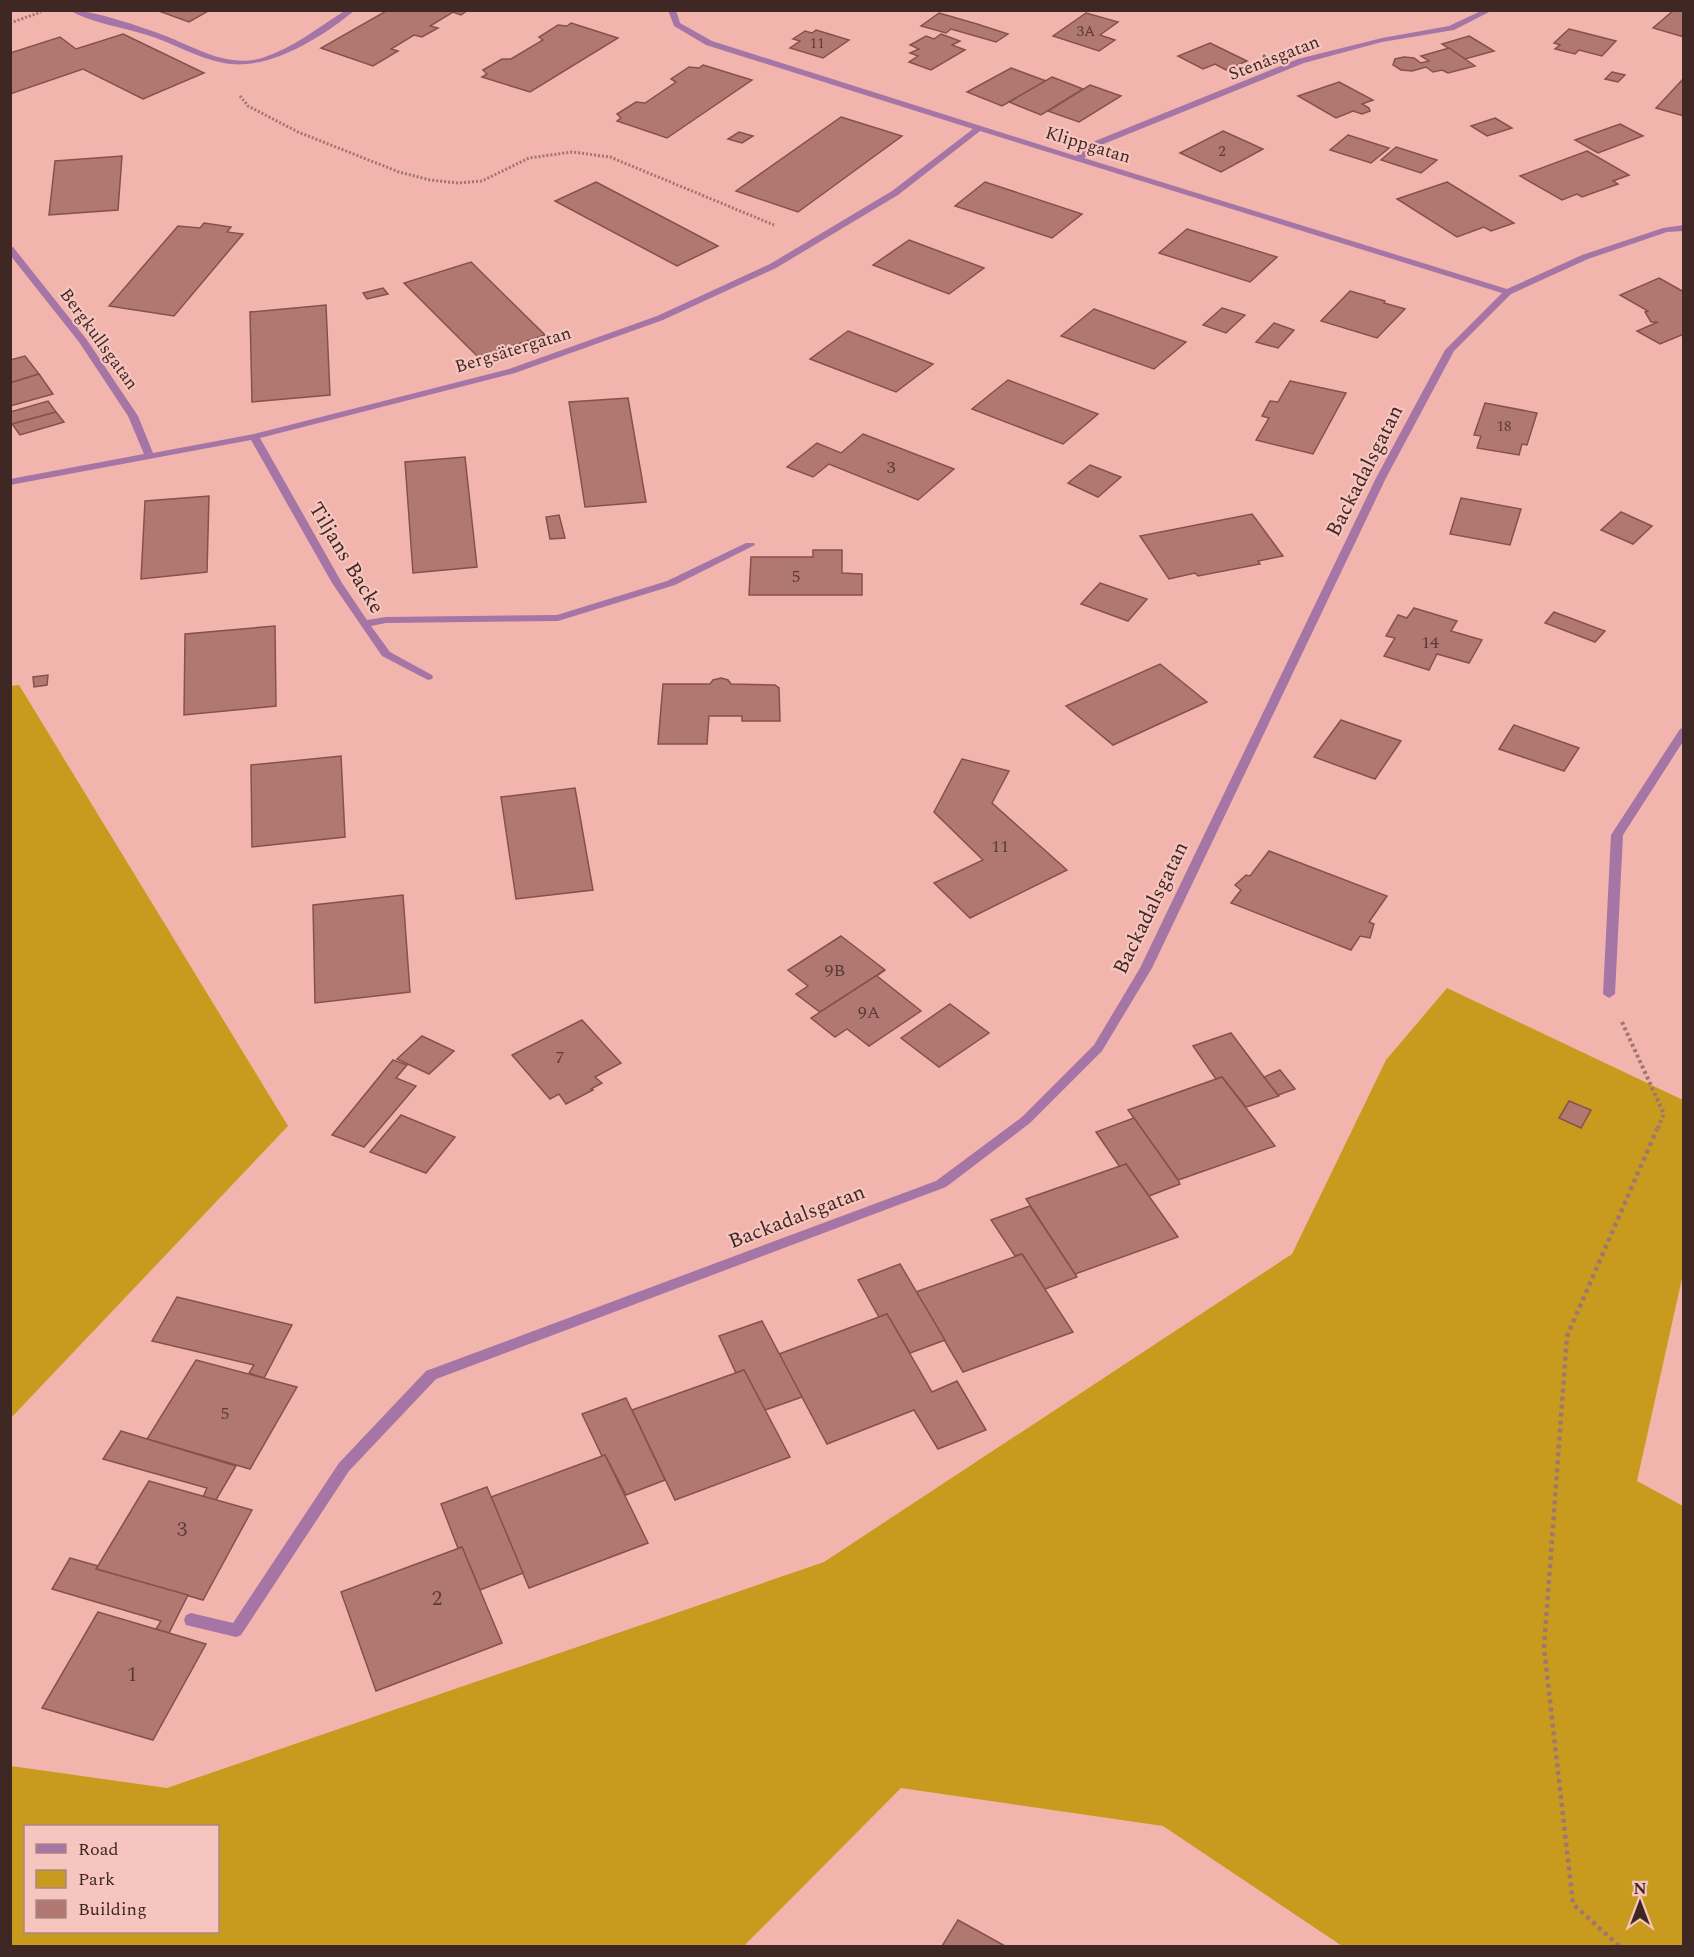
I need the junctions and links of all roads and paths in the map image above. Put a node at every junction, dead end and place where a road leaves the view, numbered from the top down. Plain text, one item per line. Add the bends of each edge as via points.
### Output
1 (45, 10) edge
2 (72, 10) edge
3 (352, 10) edge
4 (672, 10) edge
5 (1490, 10) edge
6 (10, 23) edge
7 (238, 63) junction
8 (978, 129) junction
9 (1077, 159) junction
10 (1683, 228) edge
11 (816, 241) junction
12 (10, 249) edge
13 (1508, 292) junction
14 (254, 437) junction
15 (149, 456) junction
16 (10, 482) edge
17 (750, 545) dead end
18 (364, 624) junction
19 (428, 677) dead end
20 (1683, 731) edge
21 (1609, 994) joint
22 (190, 1620) dead end
23 (1619, 1947) edge

1 - 6 path
2 - 7 street
3 - 7 street via 288,49 264,60
4 - 8 street, Klippgatan via 676,24 709,43
5 - 9 street, Stenåsgatan via 1451,28 1373,42 1301,61 1098,143
7 - 11 path via 235,73 239,94 248,106 298,132 399,171 430,180 482,181 529,158 572,152 595,154
8 - 9 street, Klippgatan
8 - 11 street, Bergsätergatan via 895,193
9 - 13 street, Klippgatan
10 - 13 street, Backadalsgatan via 1585,257
11 - 14 street, Bergsätergatan via 773,266 660,318 512,371
12 - 15 street, Bergkullsgatan via 82,340 126,406
13 - 22 street, Backadalsgatan via 1450,350 1381,478 1146,968 1098,1048 1026,1120 941,1184 431,1375 344,1467 236,1630
14 - 15 street, Bergsätergatan
14 - 18 street, Tiljans Backe
15 - 16 street, Bergsätergatan
17 - 18 street via 671,583 558,618 386,620
18 - 19 street, Tiljans Backe via 386,654
20 - 21 street via 1617,835
21 - 23 path via 1664,1114 1567,1336 1544,1648 1573,1904

